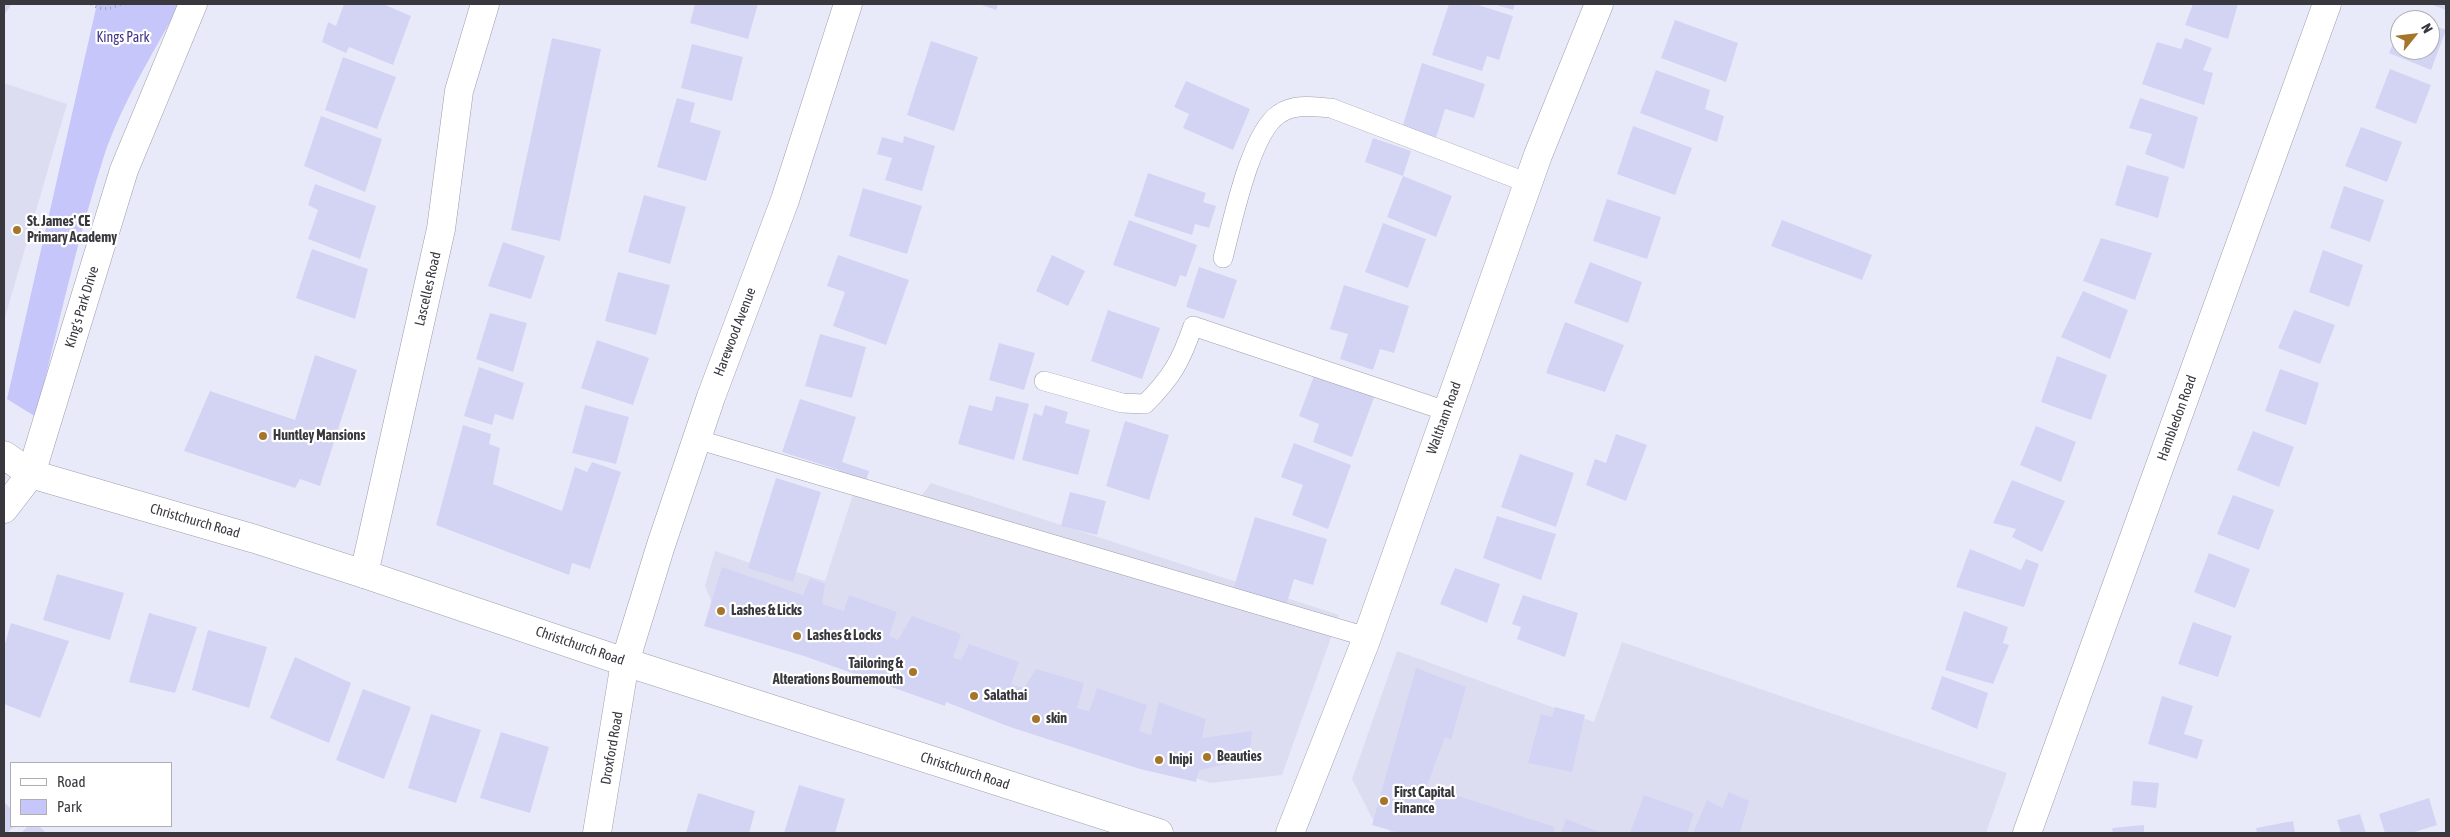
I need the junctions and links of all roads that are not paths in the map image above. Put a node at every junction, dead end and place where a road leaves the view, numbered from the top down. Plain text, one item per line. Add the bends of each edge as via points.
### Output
1 (484, 4) edge
2 (848, 4) edge
3 (1598, 4) edge
4 (2327, 4) edge
5 (189, 10) edge
6 (1528, 183) junction
7 (1223, 258) dead end
8 (1044, 381) dead end
9 (1446, 411) junction
10 (696, 439) junction
11 (4, 455) edge
12 (31, 474) junction
13 (4, 509) edge
14 (364, 574) junction
15 (1367, 637) junction
16 (625, 662) junction
17 (597, 833) edge
18 (1159, 833) edge
19 (1290, 833) edge
20 (2027, 833) edge

1 - 14 street, Lascelles Road via 459,91 441,228
2 - 10 street, Harewood Avenue via 785,200
3 - 6 street, Waltham Road
4 - 20 street, Hambledon Road
5 - 12 street, King's Park Drive via 124,170
6 - 7 lane via 1331,108 1299,106 1279,114 1265,128 1251,158
6 - 9 street, Waltham Road
8 - 9 lane via 1122,403 1145,404 1182,358 1193,326
9 - 15 street, Waltham Road
10 - 15 lane
10 - 16 street, Harewood Avenue
11 - 12 street, Christchurch Road
12 - 13 street
12 - 14 street, Christchurch Road
14 - 16 street, Christchurch Road
15 - 19 street, Waltham Road
16 - 17 street, Droxford Road
16 - 18 street, Christchurch Road

